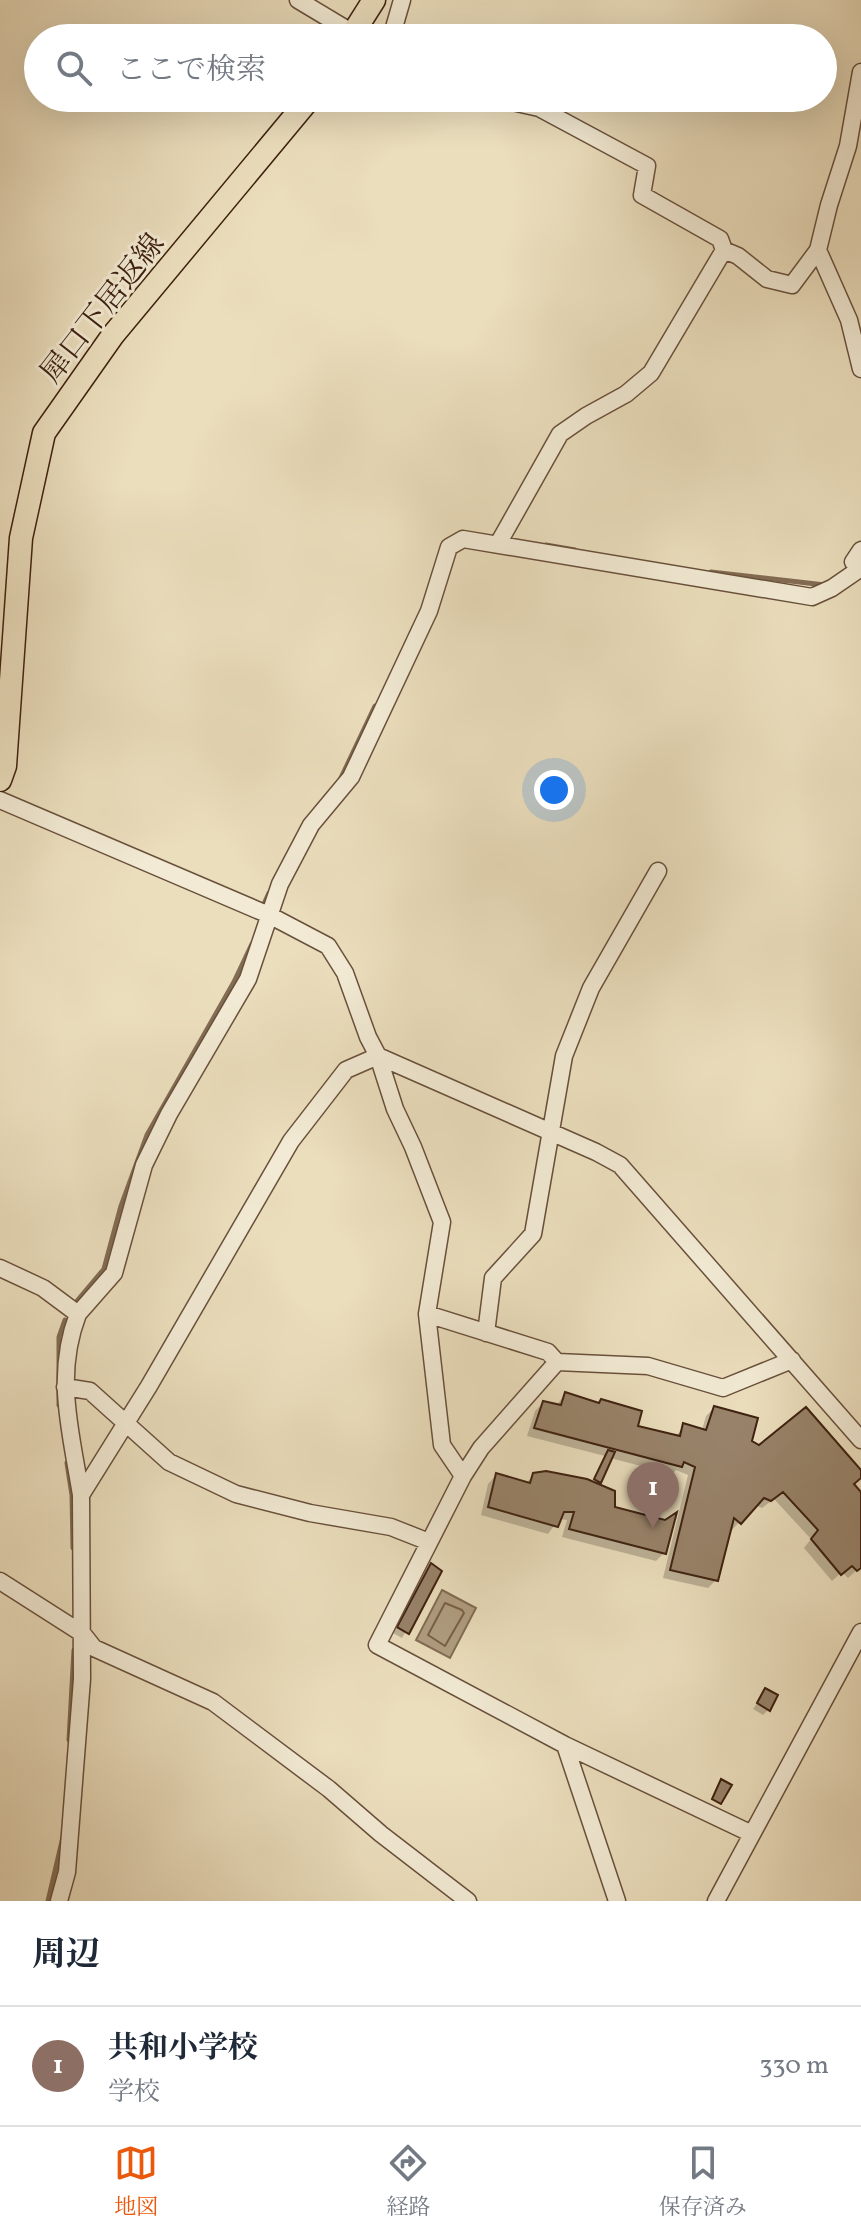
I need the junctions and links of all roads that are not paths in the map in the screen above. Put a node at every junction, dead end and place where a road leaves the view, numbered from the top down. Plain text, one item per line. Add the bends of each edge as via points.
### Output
1 (298, 0) edge
2 (374, 0) edge
3 (402, 0) edge
4 (334, 24) edge
5 (359, 24) edge
6 (395, 24) edge
7 (861, 72) edge
8 (298, 112) edge
9 (546, 112) edge
10 (724, 250) junction
11 (818, 250) junction
12 (861, 369) edge
13 (500, 539) junction
14 (861, 550) edge
15 (861, 568) edge
16 (0, 780) edge
17 (0, 800) edge
18 (658, 871) dead end
19 (269, 915) junction
20 (378, 1056) junction
21 (549, 1133) junction
22 (0, 1268) edge
23 (78, 1314) junction
24 (427, 1314) junction
25 (486, 1333) junction
26 (792, 1360) junction
27 (557, 1362) junction
28 (65, 1387) junction
29 (125, 1424) junction
30 (861, 1440) edge
31 (463, 1476) junction
32 (81, 1495) junction
33 (429, 1542) junction
34 (0, 1581) edge
35 (861, 1632) edge
36 (83, 1634) junction
37 (565, 1745) junction
38 (752, 1834) junction
39 (59, 1901) edge
40 (468, 1901) edge
41 (617, 1901) edge
42 (716, 1901) edge

1 - 4 street
2 - 5 main road
3 - 6 street
7 - 11 street via 848,146
8 - 16 main road, 犀口下居返線 via 113,335 44,433 21,538
9 - 10 street via 647,166 642,195 720,239
10 - 11 street via 767,279 792,285
10 - 13 street via 651,373 560,434
11 - 12 street via 849,320
13 - 15 street via 812,597
13 - 19 street via 463,539 449,547 429,611 351,777 311,825
14 - 15 street via 853,562
17 - 19 street
18 - 21 street via 591,988 564,1056
19 - 20 street via 328,946 345,973
19 - 23 street via 248,979 144,1165 114,1273
20 - 21 street
20 - 24 street via 442,1222
20 - 29 street via 346,1070 291,1141
21 - 25 street via 533,1234 493,1278
21 - 26 street via 620,1165
22 - 23 street via 43,1288
23 - 28 street via 70,1334
24 - 25 street
24 - 31 street via 442,1445
25 - 27 street via 548,1352
26 - 27 street via 723,1388 648,1366
26 - 30 street
27 - 31 street
28 - 29 street via 90,1391
28 - 32 street
29 - 32 street
29 - 33 street via 169,1462 236,1494 391,1527
31 - 33 street
32 - 36 street
33 - 37 street via 377,1645
34 - 36 street
35 - 38 street
36 - 39 street via 71,1833
36 - 40 street via 94,1648 213,1702
37 - 38 street
37 - 41 street
38 - 42 street

